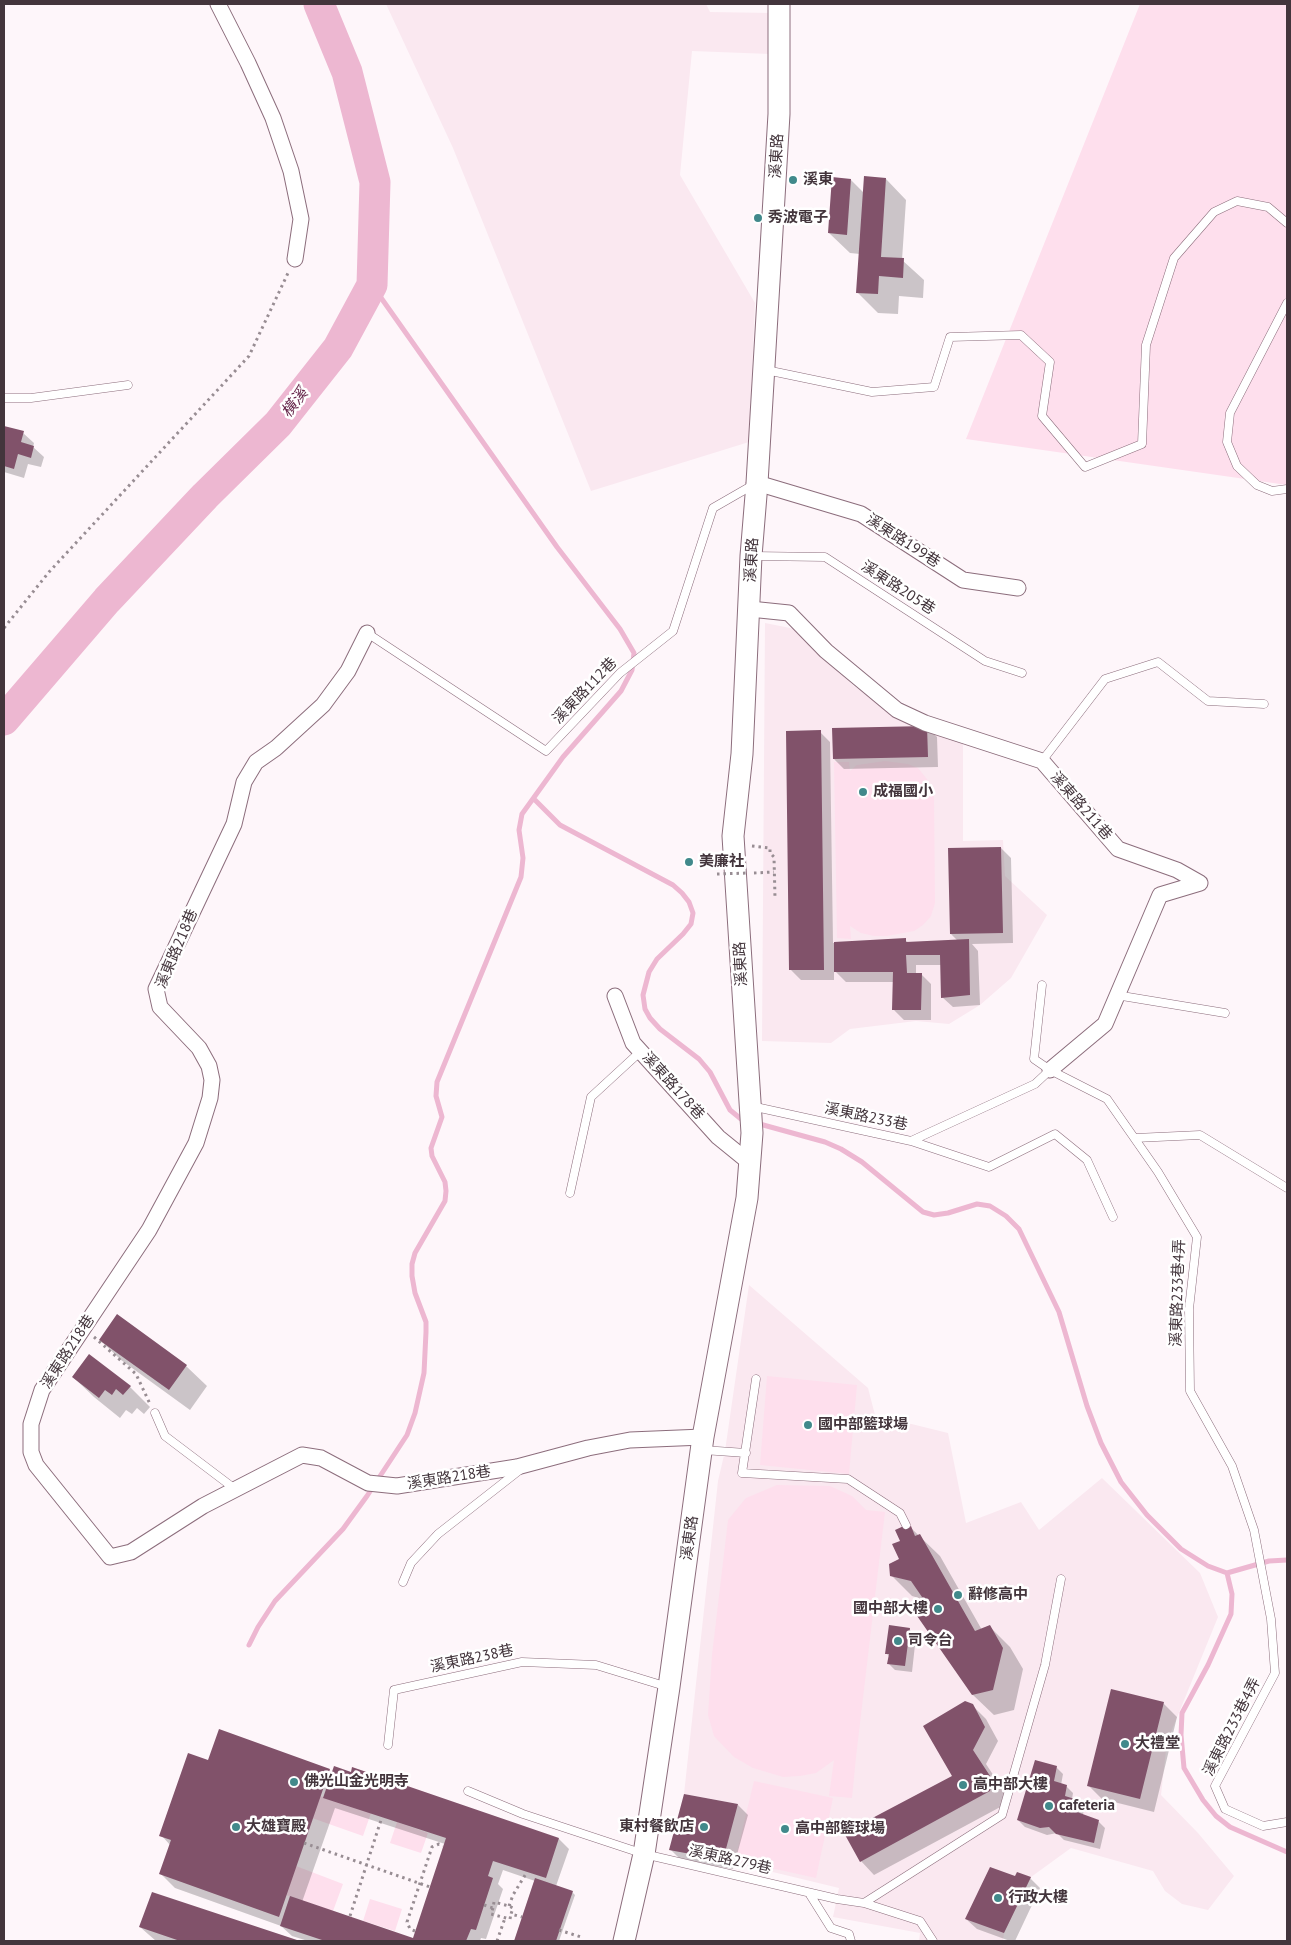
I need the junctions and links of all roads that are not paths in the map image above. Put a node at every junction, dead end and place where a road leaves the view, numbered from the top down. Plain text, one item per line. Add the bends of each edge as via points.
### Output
1 (218, 4) edge
2 (779, 4) edge
3 (1287, 223) edge
4 (295, 259) road end
5 (1287, 303) edge
6 (764, 370) junction
7 (128, 385) dead end
8 (4, 398) edge
9 (757, 483) junction
10 (1287, 489) edge
11 (751, 556) junction
12 (1018, 588) dead end
13 (750, 609) junction
14 (367, 633) joint
15 (1022, 673) dead end
16 (1264, 704) dead end
17 (1042, 761) junction
18 (1042, 985) dead end
19 (1116, 995) junction
20 (615, 996) dead end
21 (1225, 1013) dead end
22 (641, 1051) junction
23 (1050, 1070) junction
24 (751, 1118) junction
25 (1135, 1138) junction
26 (912, 1141) junction
27 (750, 1163) junction
28 (1287, 1188) edge
29 (570, 1193) dead end
30 (1113, 1217) dead end
31 (756, 1379) dead end
32 (155, 1413) road end
33 (702, 1444) junction
34 (746, 1453) junction
35 (527, 1465) junction
36 (235, 1489) junction
37 (906, 1525) dead end
38 (1061, 1579) dead end
39 (403, 1582) dead end
40 (670, 1687) junction
41 (388, 1745) dead end
42 (468, 1792) dead end
43 (1287, 1822) edge
44 (644, 1854) junction
45 (809, 1893) junction
46 (864, 1903) junction
47 (624, 1941) edge
48 (851, 1941) edge
49 (933, 1941) edge

1 - 4 street via 274,118 291,171 302,219
2 - 6 main road, 溪東路 via 779,114
3 - 6 lane via 1268,207 1238,201 1214,212 1174,258 1146,345 1142,444 1085,467 1042,416 1050,362 1021,335 950,337 934,387 872,392
5 - 10 lane via 1230,413 1227,442 1237,466 1257,485 1272,491
6 - 9 main road, 溪東路
7 - 8 lane via 31,398
9 - 11 main road, 溪東路
9 - 12 street, 溪東路199巷 via 862,514 963,580
9 - 14 lane, 溪東路112巷 via 713,508 672,631 620,673 546,751
11 - 13 main road, 溪東路
11 - 15 lane, 溪東路205巷 via 825,557 985,661
13 - 17 street, 溪東路211巷 via 789,613 826,651 897,710
13 - 24 main road, 溪東路 via 742,754 733,836
14 - 36 street, 溪東路218巷 via 348,671 323,704 276,748 256,762 244,782 234,824 156,989 160,1007 199,1048 209,1066 212,1080 210,1098 196,1143 149,1230 42,1390 31,1424 31,1452 36,1465 110,1557 131,1552
16 - 17 lane via 1208,700 1158,662 1105,679
17 - 19 street, 溪東路211巷 via 1118,849 1177,870 1200,883 1160,895
18 - 23 lane via 1034,1059
19 - 21 lane
19 - 23 street, 溪東路211巷 via 1105,1024
20 - 22 street, 溪東路178巷 via 633,1043
22 - 27 street, 溪東路178巷 via 718,1137
22 - 29 lane via 591,1097
23 - 25 lane, 溪東路233巷4弄 via 1107,1098
23 - 26 lane, 溪東路233巷 via 1035,1084
24 - 26 lane, 溪東路233巷
24 - 27 main road, 溪東路
25 - 28 lane via 1200,1135
25 - 43 lane, 溪東路233巷4弄 via 1197,1236 1189,1309 1190,1391 1232,1466 1254,1530 1271,1619 1275,1673 1215,1786 1225,1808 1263,1826
26 - 30 lane via 989,1167 1055,1134 1087,1160
27 - 33 main road, 溪東路 via 747,1198
31 - 34 lane
32 - 36 lane via 165,1436
33 - 34 lane
33 - 35 street, 溪東路218巷 via 630,1440
33 - 40 main road, 溪東路
34 - 37 lane via 742,1473 848,1479 900,1513
35 - 36 street, 溪東路218巷 via 397,1486 374,1484 321,1458 302,1455
35 - 39 lane via 438,1534 411,1563
38 - 46 lane via 1046,1665 1002,1815
40 - 41 lane, 溪東路238巷 via 596,1665 512,1664 394,1690
40 - 44 main road, 溪東路
42 - 44 lane, 溪東路279巷
44 - 45 lane, 溪東路279巷
44 - 47 main road, 溪東路
45 - 46 lane, 溪東路279巷
45 - 48 lane via 830,1928 849,1934
46 - 49 lane, 溪東路279巷 via 920,1921

